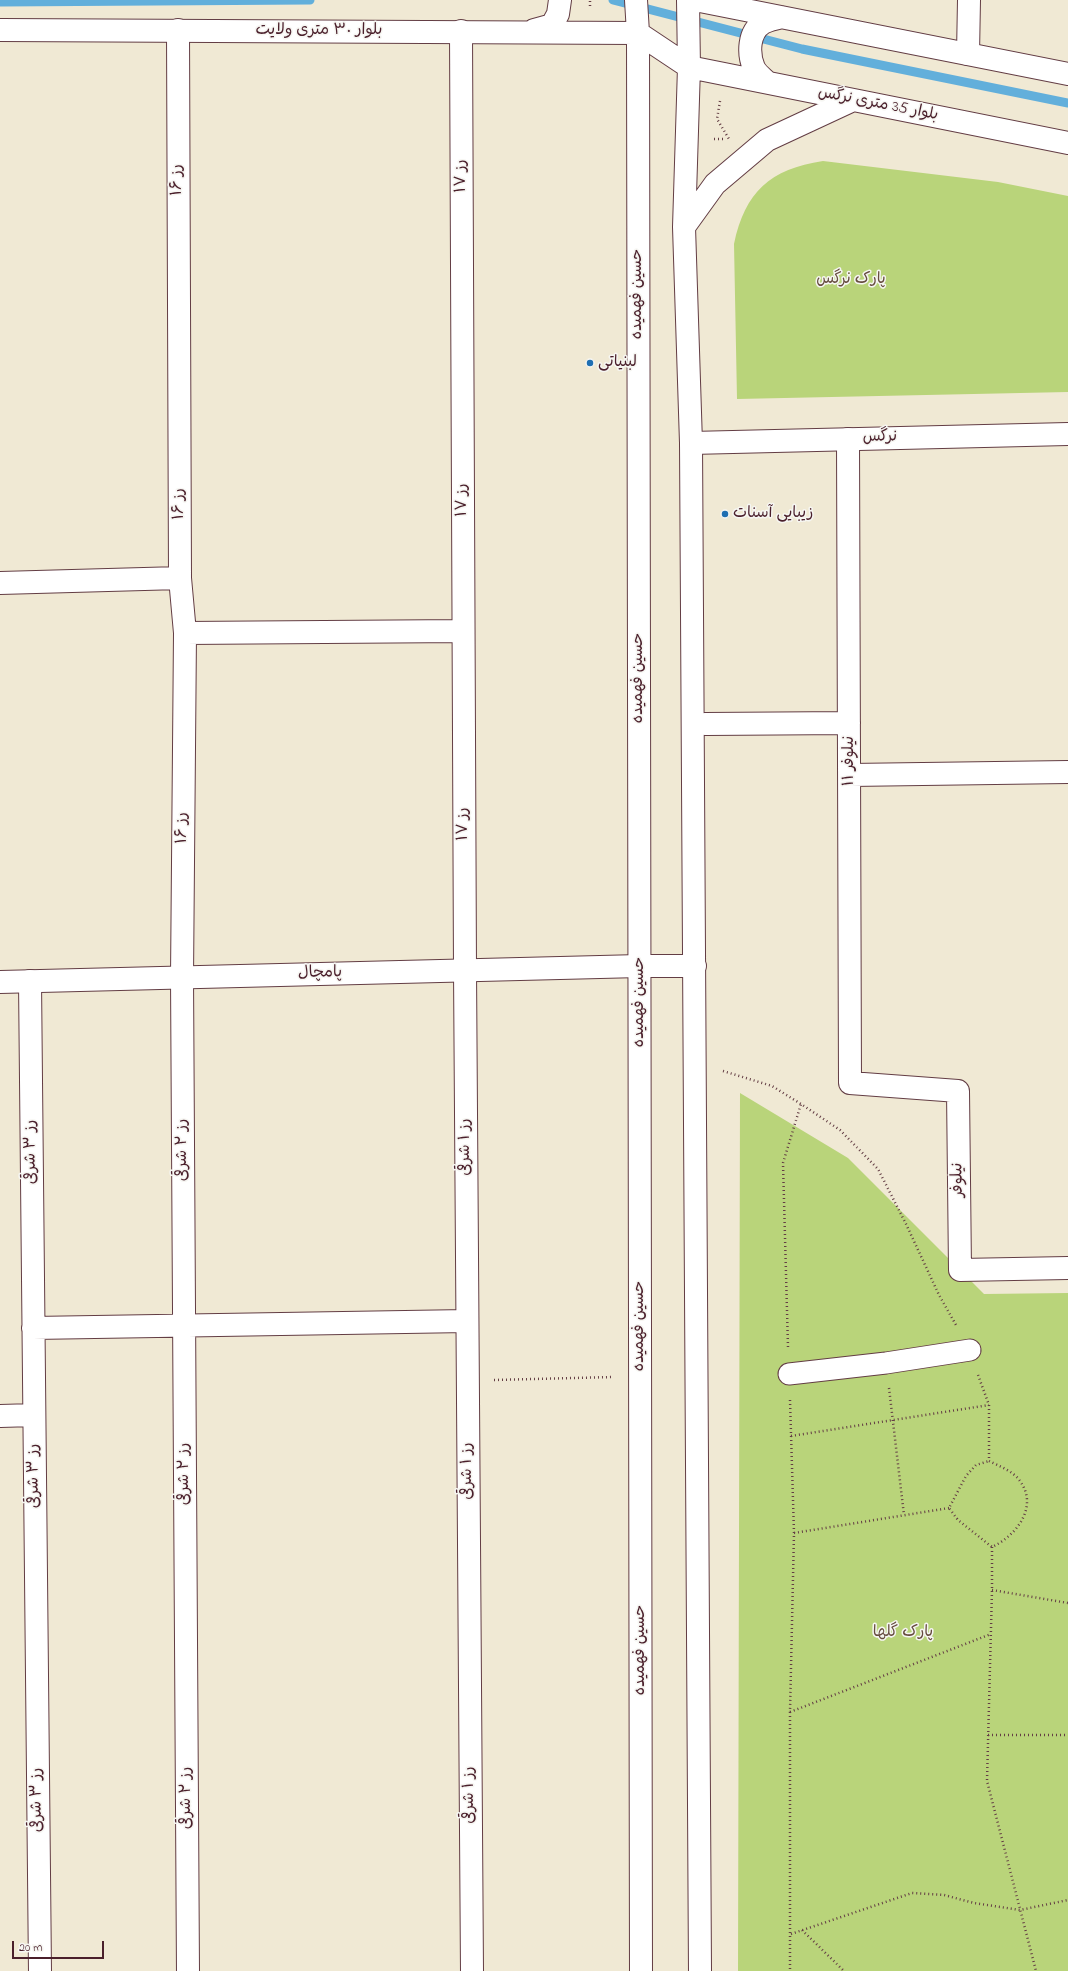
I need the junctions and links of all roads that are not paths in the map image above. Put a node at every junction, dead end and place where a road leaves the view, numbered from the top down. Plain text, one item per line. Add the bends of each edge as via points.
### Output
1 (560, 0) edge
2 (636, 0) edge
3 (688, 0) edge
4 (695, 0) edge
5 (969, 0) edge
6 (781, 17) junction
7 (0, 30) edge
8 (178, 30) junction
9 (462, 31) junction
10 (531, 31) junction
11 (638, 33) junction
12 (968, 54) junction
13 (689, 67) junction
14 (1068, 74) edge
15 (767, 82) junction
16 (854, 100) junction
17 (1068, 143) edge
18 (684, 227) junction
19 (1068, 434) edge
20 (848, 439) junction
21 (691, 443) junction
22 (180, 578) junction
23 (0, 583) edge
24 (463, 631) junction
25 (184, 633) junction
26 (849, 723) junction
27 (705, 724) dead end
28 (1068, 772) edge
29 (850, 775) junction
30 (640, 966) junction
31 (695, 966) junction
32 (465, 970) junction
33 (182, 977) junction
34 (30, 981) junction
35 (0, 982) edge
36 (850, 1082) joint
37 (1068, 1268) edge
38 (467, 1320) junction
39 (184, 1326) junction
40 (33, 1328) junction
41 (970, 1350) road end
42 (789, 1374) road end
43 (34, 1415) junction
44 (0, 1416) edge
45 (40, 1971) edge
46 (188, 1971) edge
47 (472, 1971) edge
48 (641, 1971) edge
49 (700, 1971) edge

1 - 10 street via 558,14 552,25
2 - 11 street, حسین فهمیده
3 - 13 street
4 - 6 street
5 - 12 street
6 - 12 street
6 - 15 street via 762,24 754,32 751,43 751,57 755,70
7 - 8 street, بلوار ۳۰ متری ولایت
8 - 9 street, بلوار ۳۰ متری ولایت
8 - 22 street, رز ۱۶
9 - 10 street, بلوار ۳۰ متری ولایت
9 - 24 street, رز ۱۷
10 - 11 street, بلوار ۳۰ متری ولایت
11 - 13 street
11 - 30 street, حسین فهمیده
12 - 14 street
13 - 15 street, بلوار 35 متری نرگس
13 - 18 street
15 - 16 street, بلوار 35 متری نرگس
16 - 17 street, بلوار 35 متری نرگس
16 - 18 street via 767,140 715,184
18 - 21 street
19 - 20 street, نرگس
20 - 21 street, نرگس
20 - 26 street, نیلوفر ۱۱
21 - 31 street
22 - 23 street
22 - 25 street, رز ۱۶
24 - 25 street
24 - 32 street, رز ۱۷
25 - 33 street, رز ۱۶
26 - 27 street
26 - 29 street, نیلوفر ۱۱
28 - 29 street
29 - 36 street, نیلوفر ۱۱
30 - 31 street, پامچال
30 - 32 street, پامچال
30 - 48 street, حسین فهمیده
31 - 49 street
32 - 33 street, پامچال
32 - 38 street, رز ۱ شرقی
33 - 34 street, پامچال
33 - 39 street, رز ۲ شرقی
34 - 35 street, پامچال
34 - 40 street, رز ۳ شرقی
36 - 37 street, نیلوفر via 958,1091 960,1270
38 - 39 street
38 - 47 street, رز ۱ شرقی
39 - 40 street
39 - 46 street, رز ۲ شرقی
40 - 43 street, رز ۳ شرقی
41 - 42 street
43 - 44 street
43 - 45 street, رز ۳ شرقی

